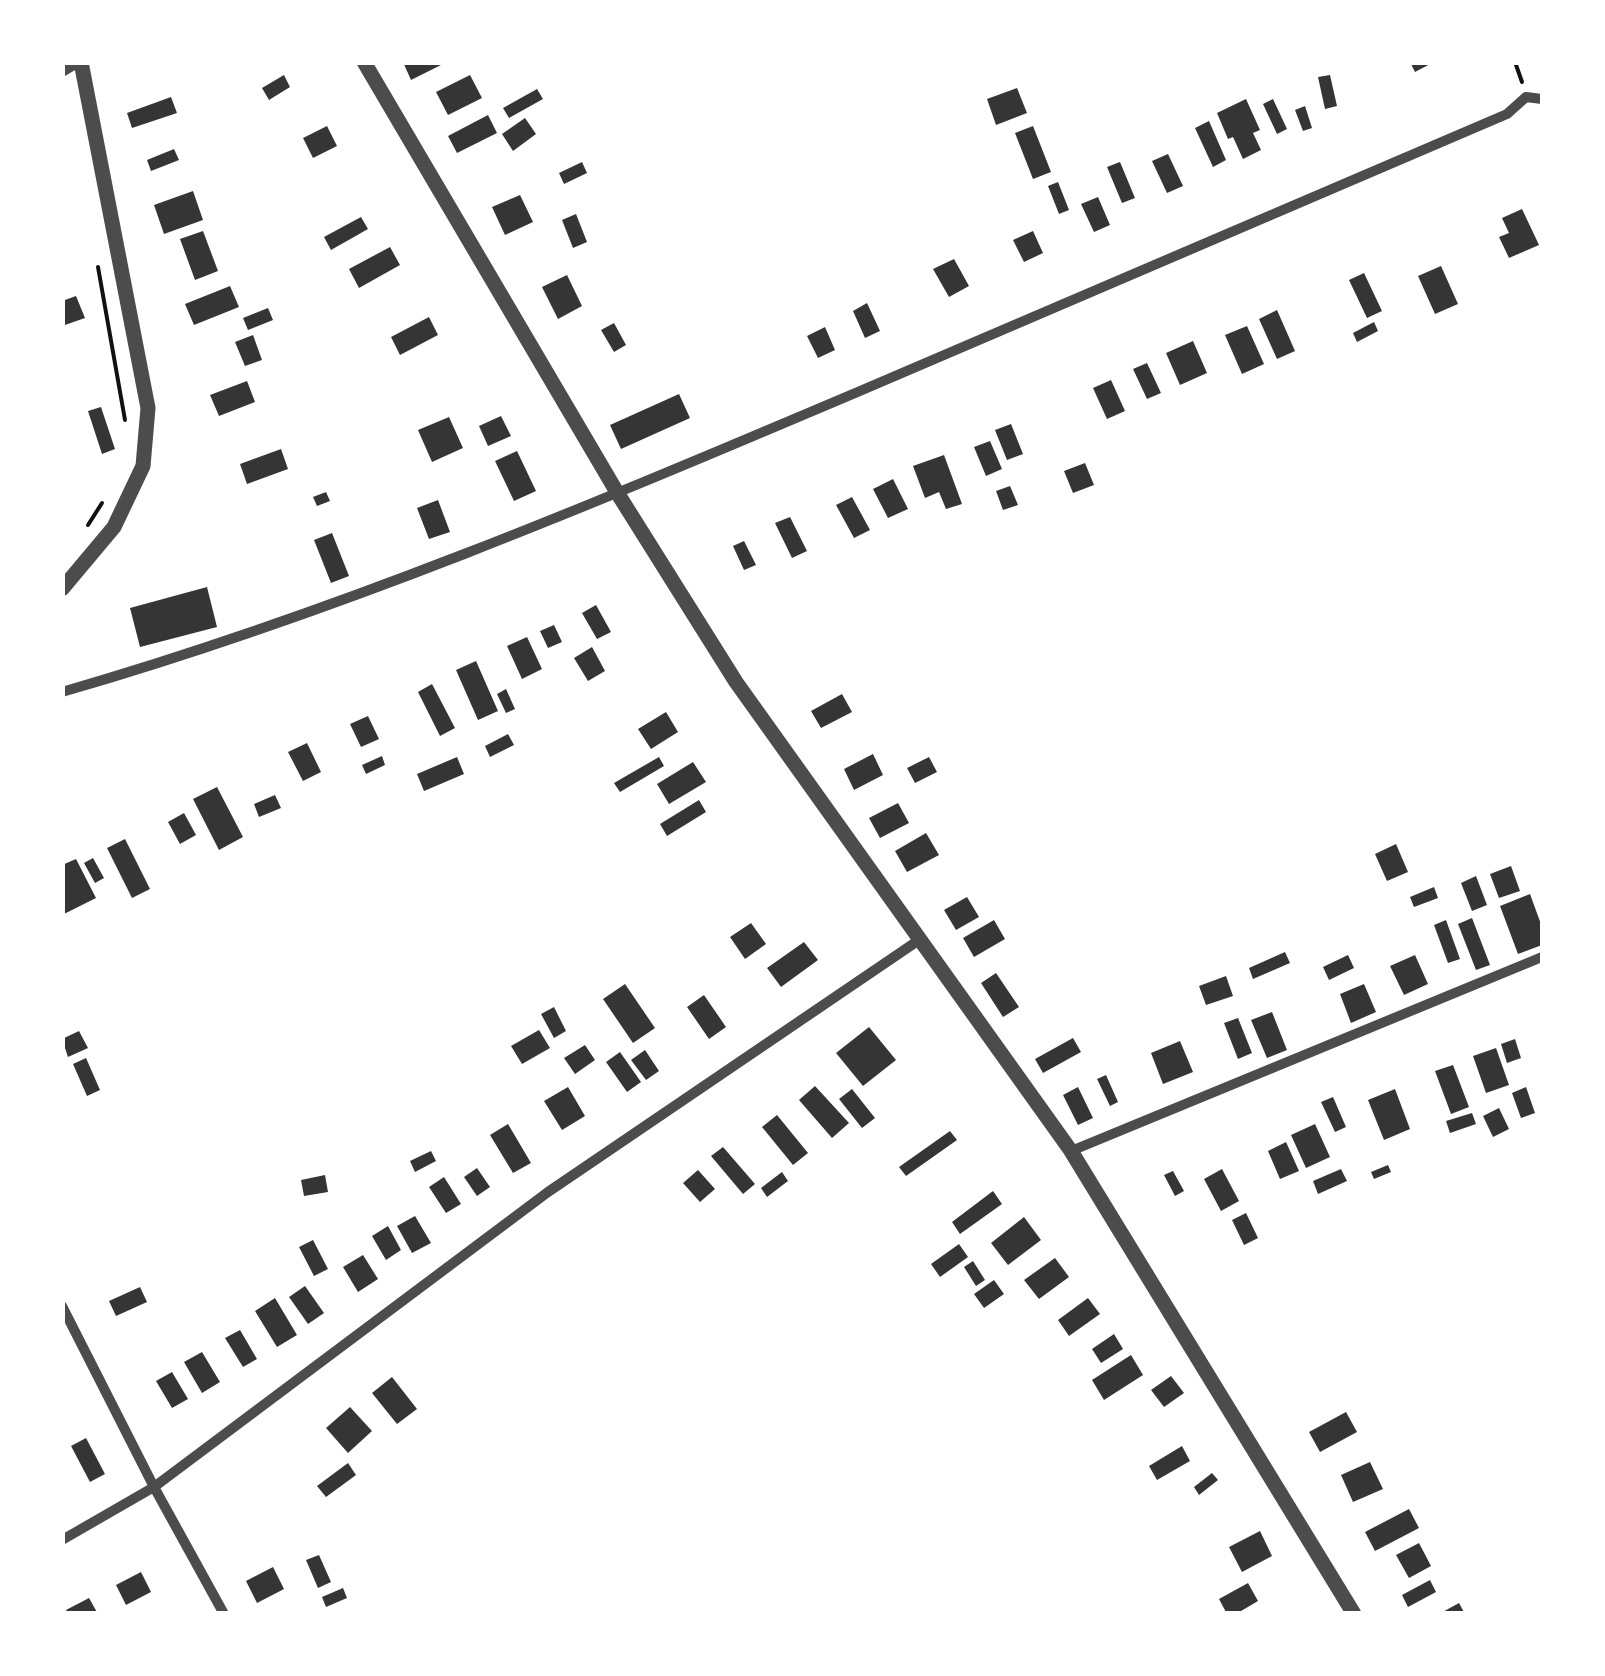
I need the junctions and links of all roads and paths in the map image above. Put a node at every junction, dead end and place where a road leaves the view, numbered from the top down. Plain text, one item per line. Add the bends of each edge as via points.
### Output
1 (80, 62) edge
2 (364, 62) edge
3 (62, 72) edge
4 (1542, 99) edge
5 (97, 258) dead end
6 (126, 423) dead end
7 (618, 494) junction
8 (105, 498) dead end
9 (84, 530) dead end
10 (62, 589) edge
11 (62, 692) edge
12 (919, 940) junction
13 (1542, 956) edge
14 (1070, 1151) junction
15 (62, 1306) edge
16 (154, 1488) junction
17 (62, 1540) edge
18 (224, 1614) edge
19 (1354, 1614) edge

1 - 3 street
1 - 10 street via 148,408 143,466 114,527
2 - 7 street
4 - 7 street via 1526,97 1507,114
5 - 6 path
7 - 11 street via 382,586
7 - 12 street via 736,682
8 - 9 path
12 - 14 street
12 - 16 street via 548,1192
13 - 14 street
14 - 19 street
15 - 16 street
16 - 17 street
16 - 18 street

